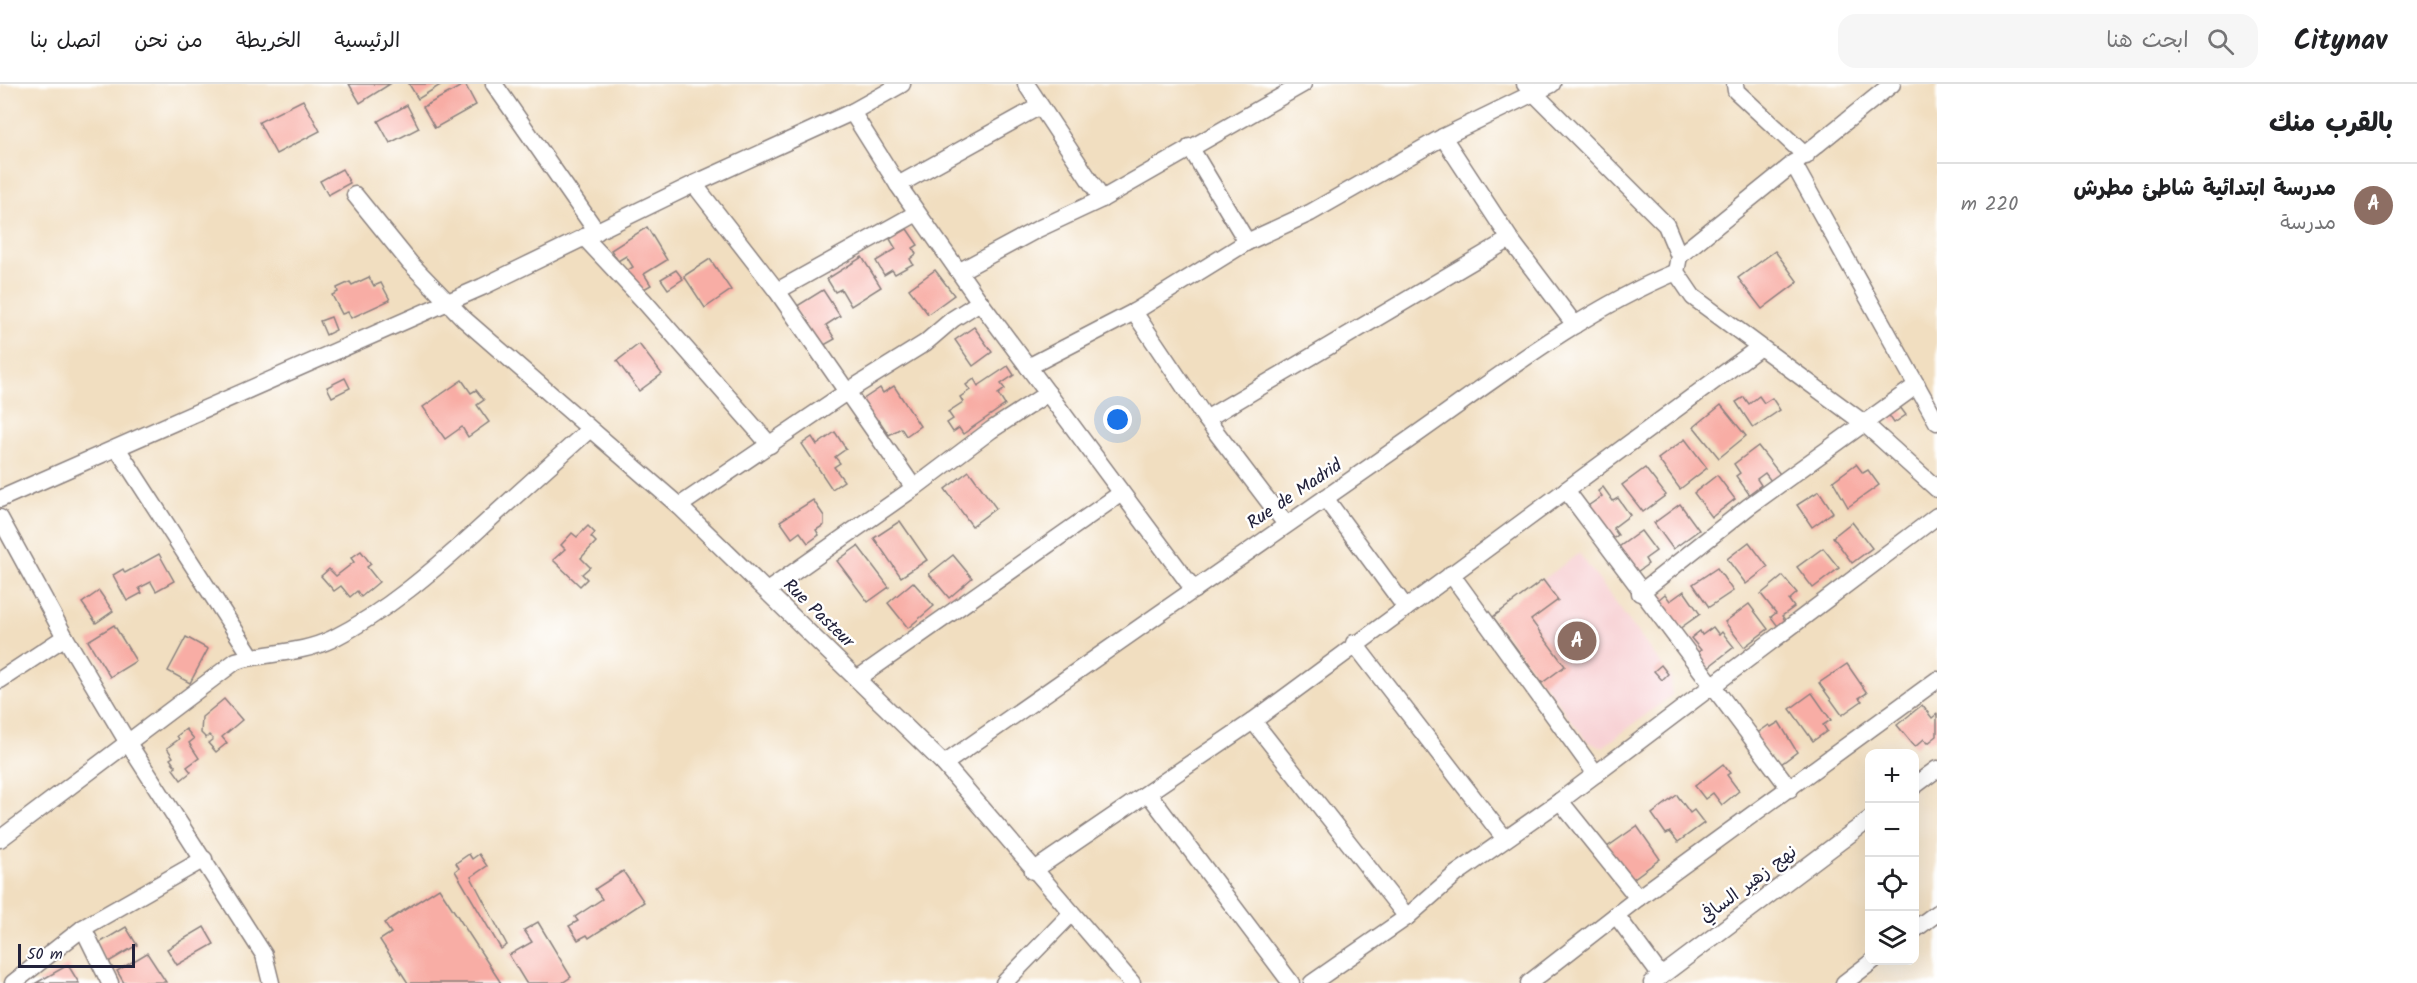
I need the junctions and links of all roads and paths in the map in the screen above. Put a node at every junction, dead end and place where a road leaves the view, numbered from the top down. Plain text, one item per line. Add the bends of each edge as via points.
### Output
1 (494, 84) edge
2 (902, 84) edge
3 (1026, 84) edge
4 (1304, 84) edge
5 (1552, 84) edge
6 (1892, 84) edge
7 (1733, 86) edge
8 (1530, 88) edge
9 (1040, 106) junction
10 (852, 112) junction
11 (1443, 137) junction
12 (1190, 147) junction
13 (1800, 160) junction
14 (694, 184) junction
15 (898, 185) junction
16 (355, 195) dead end
17 (1102, 199) junction
18 (917, 213) junction
19 (591, 234) junction
20 (1510, 239) junction
21 (1247, 242) junction
22 (1678, 264) junction
23 (960, 271) junction
24 (777, 291) junction
25 (980, 302) junction
26 (447, 303) junction
27 (1134, 312) junction
28 (1575, 325) junction
29 (1760, 347) junction
30 (1028, 367) junction
31 (1917, 385) junction
32 (848, 391) junction
33 (1048, 393) junction
34 (1206, 418) junction
35 (1937, 422) edge
36 (1865, 424) junction
37 (590, 429) junction
38 (770, 445) junction
39 (117, 448) junction
40 (914, 488) junction
41 (1937, 489) edge
42 (1566, 490) junction
43 (1120, 494) junction
44 (1325, 498) junction
45 (0, 499) edge
46 (679, 506) junction
47 (1937, 516) edge
48 (0, 518) edge
49 (1285, 523) junction
50 (1451, 574) junction
51 (1194, 590) junction
52 (767, 591) junction
53 (1640, 593) junction
54 (1406, 608) junction
55 (65, 637) junction
56 (1354, 643) junction
57 (252, 657) junction
58 (0, 680) edge
59 (857, 680) junction
60 (1937, 680) edge
61 (1711, 685) junction
62 (1253, 721) junction
63 (128, 743) junction
64 (944, 764) junction
65 (1936, 772) edge
66 (1596, 774) junction
67 (1919, 783) edge
68 (1790, 789) junction
69 (1148, 793) junction
70 (1560, 801) junction
71 (1865, 822) edge
72 (0, 839) edge
73 (1505, 839) junction
74 (204, 859) junction
75 (1033, 871) junction
76 (1638, 898) junction
77 (1937, 913) edge
78 (1071, 914) junction
79 (1616, 915) junction
80 (1407, 917) junction
81 (1919, 926) edge
82 (83, 928) junction
83 (1867, 965) edge
84 (1656, 980) edge
85 (13, 983) edge
86 (110, 983) edge
87 (271, 983) edge
88 (1004, 983) edge
89 (1132, 983) edge
90 (1291, 983) edge
91 (1312, 983) edge
92 (1529, 983) edge
93 (1844, 983) edge

1 - 19 street
2 - 10 street
3 - 9 street
4 - 12 street
5 - 8 street
6 - 13 street, Rue de Madrid
7 - 13 street
8 - 11 street
8 - 22 street via 1666,225
9 - 15 street
9 - 17 street
10 - 14 street
10 - 15 street
11 - 20 street
11 - 21 street via 1310,213
12 - 17 street
12 - 21 street
13 - 22 street, Rue de Madrid
13 - 31 street
14 - 19 street
14 - 24 street
15 - 18 street
16 - 26 street, Rue Pasteur
17 - 23 street
18 - 23 street
18 - 24 street
19 - 26 street
19 - 38 street
20 - 28 street
20 - 34 street
21 - 27 street
22 - 28 street, Rue de Madrid
22 - 29 street via 1693,297
23 - 25 street
24 - 32 street
25 - 30 street
25 - 32 street via 925,343
26 - 37 street, Rue Pasteur
26 - 39 street
27 - 30 street
27 - 34 street
28 - 44 street, Rue de Madrid
29 - 36 street
29 - 42 street
30 - 33 street
31 - 35 street
31 - 36 street
32 - 38 street
32 - 40 street
33 - 40 street
33 - 43 street
34 - 49 street
36 - 41 street
36 - 53 street via 1748,507
37 - 46 street, Rue Pasteur
37 - 57 street via 430,573 383,607 324,642 291,653
38 - 46 street
39 - 45 street
39 - 57 street
40 - 52 street
42 - 50 street
42 - 53 street
43 - 51 street
43 - 59 street
44 - 49 street, Rue de Madrid
44 - 54 street
46 - 52 street, Rue Pasteur
47 - 61 street
48 - 55 street
49 - 51 street, Rue de Madrid
50 - 54 street
50 - 66 street
51 - 64 street, Rue de Madrid
52 - 59 street, Rue Pasteur
53 - 61 street
54 - 56 street
55 - 58 street
55 - 63 street
56 - 62 street
56 - 73 street
57 - 63 street via 225,668
59 - 64 street, Rue Pasteur
60 - 68 street
61 - 66 street
61 - 68 street
62 - 69 street
62 - 80 street
63 - 72 street
63 - 74 street
64 - 75 street, Rue Pasteur
65 - 67 street
66 - 70 street
68 - 76 street
69 - 75 street
69 - 90 street
70 - 73 street
70 - 76 street
71 - 84 street, نهج زهير السافي
73 - 80 street via 1456,874
74 - 82 street
74 - 87 street via 264,955
75 - 78 street, Rue Pasteur
76 - 79 street
77 - 81 street
78 - 88 street
78 - 89 street, Rue Pasteur
79 - 84 street
79 - 92 street
80 - 91 street
82 - 85 street
82 - 86 street
83 - 93 street

